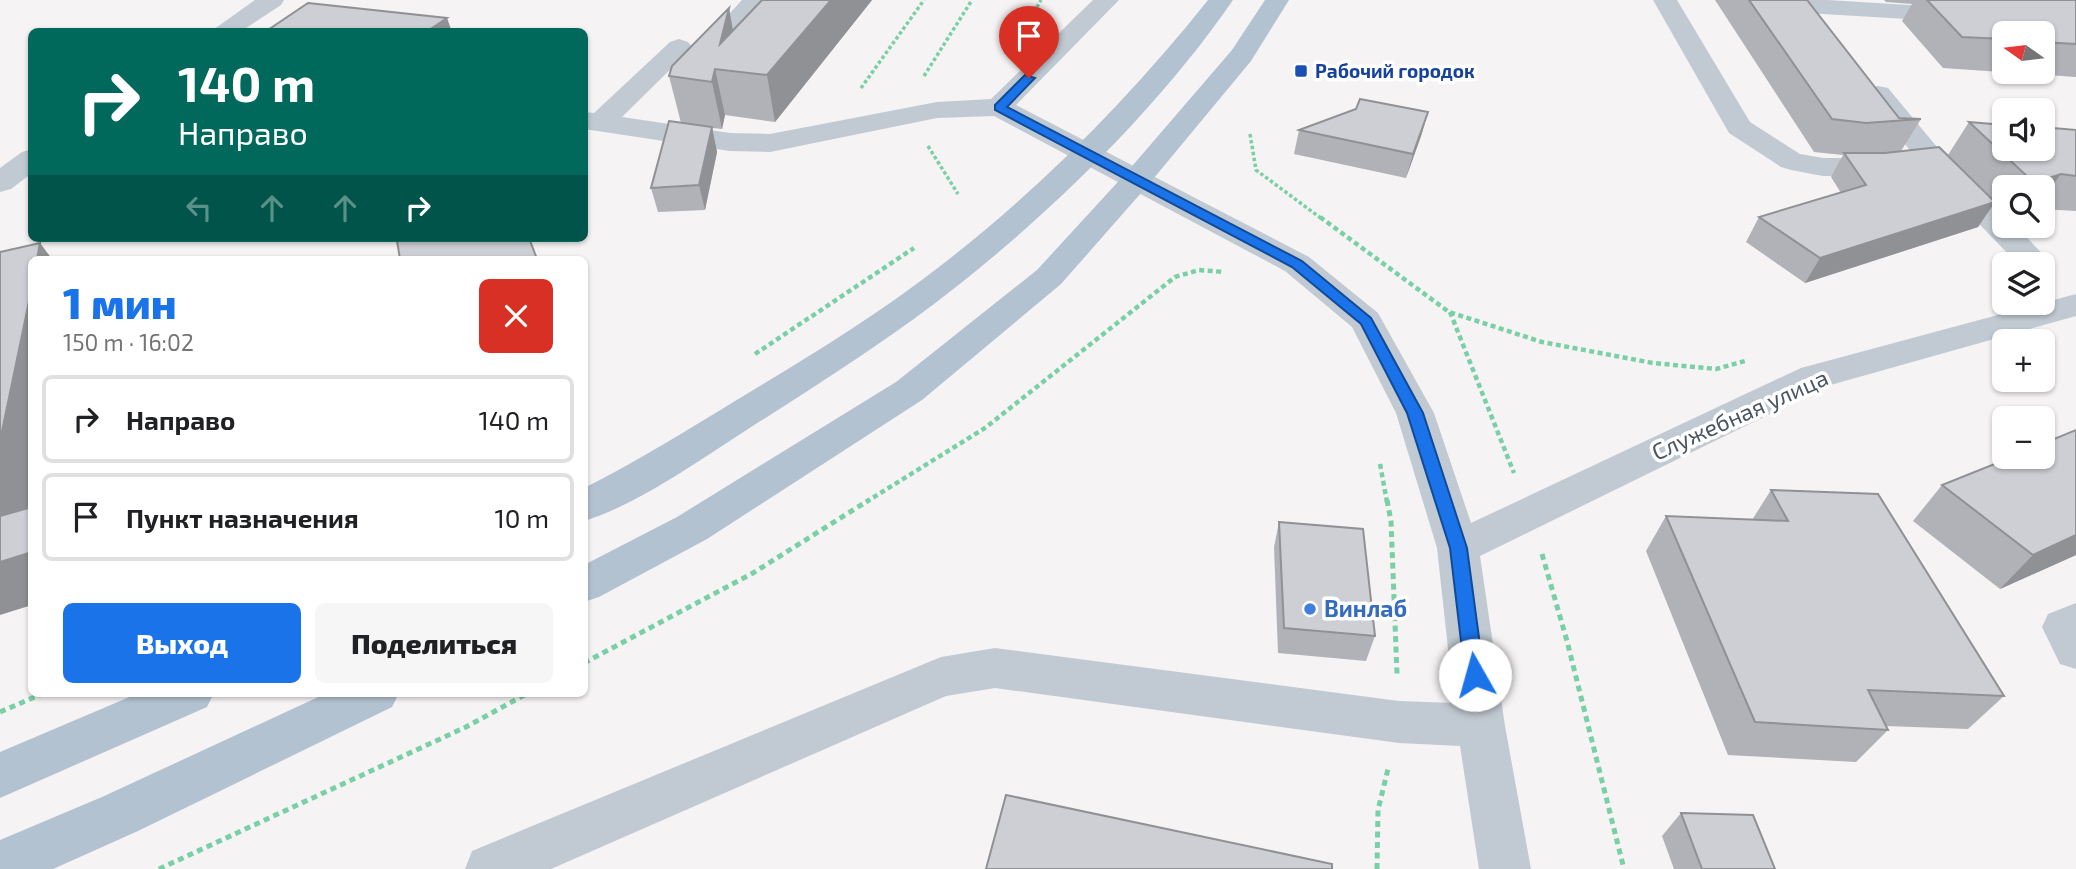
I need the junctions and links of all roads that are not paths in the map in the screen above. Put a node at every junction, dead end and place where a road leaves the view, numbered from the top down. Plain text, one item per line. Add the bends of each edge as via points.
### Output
1 (272, 0) edge
2 (755, 0) edge
3 (1107, 0) edge
4 (1221, 0) edge
5 (1277, 0) edge
6 (1665, 0) edge
7 (1803, 3) edge
8 (1982, 16) edge
9 (228, 28) edge
10 (729, 28) edge
11 (1831, 37) edge
12 (679, 47) dead end
13 (1865, 78) edge
14 (999, 107) junction
15 (592, 122) edge
16 (1088, 152) junction
17 (1933, 159) junction
18 (28, 161) edge
19 (1138, 178) junction
20 (0, 183) edge
21 (2024, 252) edge
22 (2055, 284) edge
23 (2076, 305) edge
24 (588, 504) edge
25 (1458, 548) junction
26 (588, 583) edge
27 (2076, 621) edge
28 (2076, 650) edge
29 (181, 697) edge
30 (366, 697) edge
31 (1481, 726) junction
32 (0, 775) edge
33 (0, 866) edge
34 (491, 869) edge
35 (1505, 869) edge

1 - 9 street
2 - 10 street
3 - 14 street
4 - 16 main road
5 - 19 main road via 1242,55
6 - 17 street via 1739,127 1761,144 1791,161 1823,167 1889,167
7 - 8 street
7 - 11 street
12 - 15 street
13 - 17 street
14 - 15 street via 937,110 770,143 730,142
14 - 16 street
16 - 19 street
16 - 24 main road via 979,252 841,354 639,478
17 - 21 street
18 - 20 street
19 - 25 street via 1297,264 1366,321 1415,413
19 - 26 main road via 1049,277 909,391 692,528
22 - 23 street
23 - 25 street, Служебная улица via 1814,377
25 - 31 street
27 - 28 street via 2064,627
29 - 32 main road
30 - 33 main road
31 - 34 street via 1399,722 995,668 942,677
31 - 35 street

